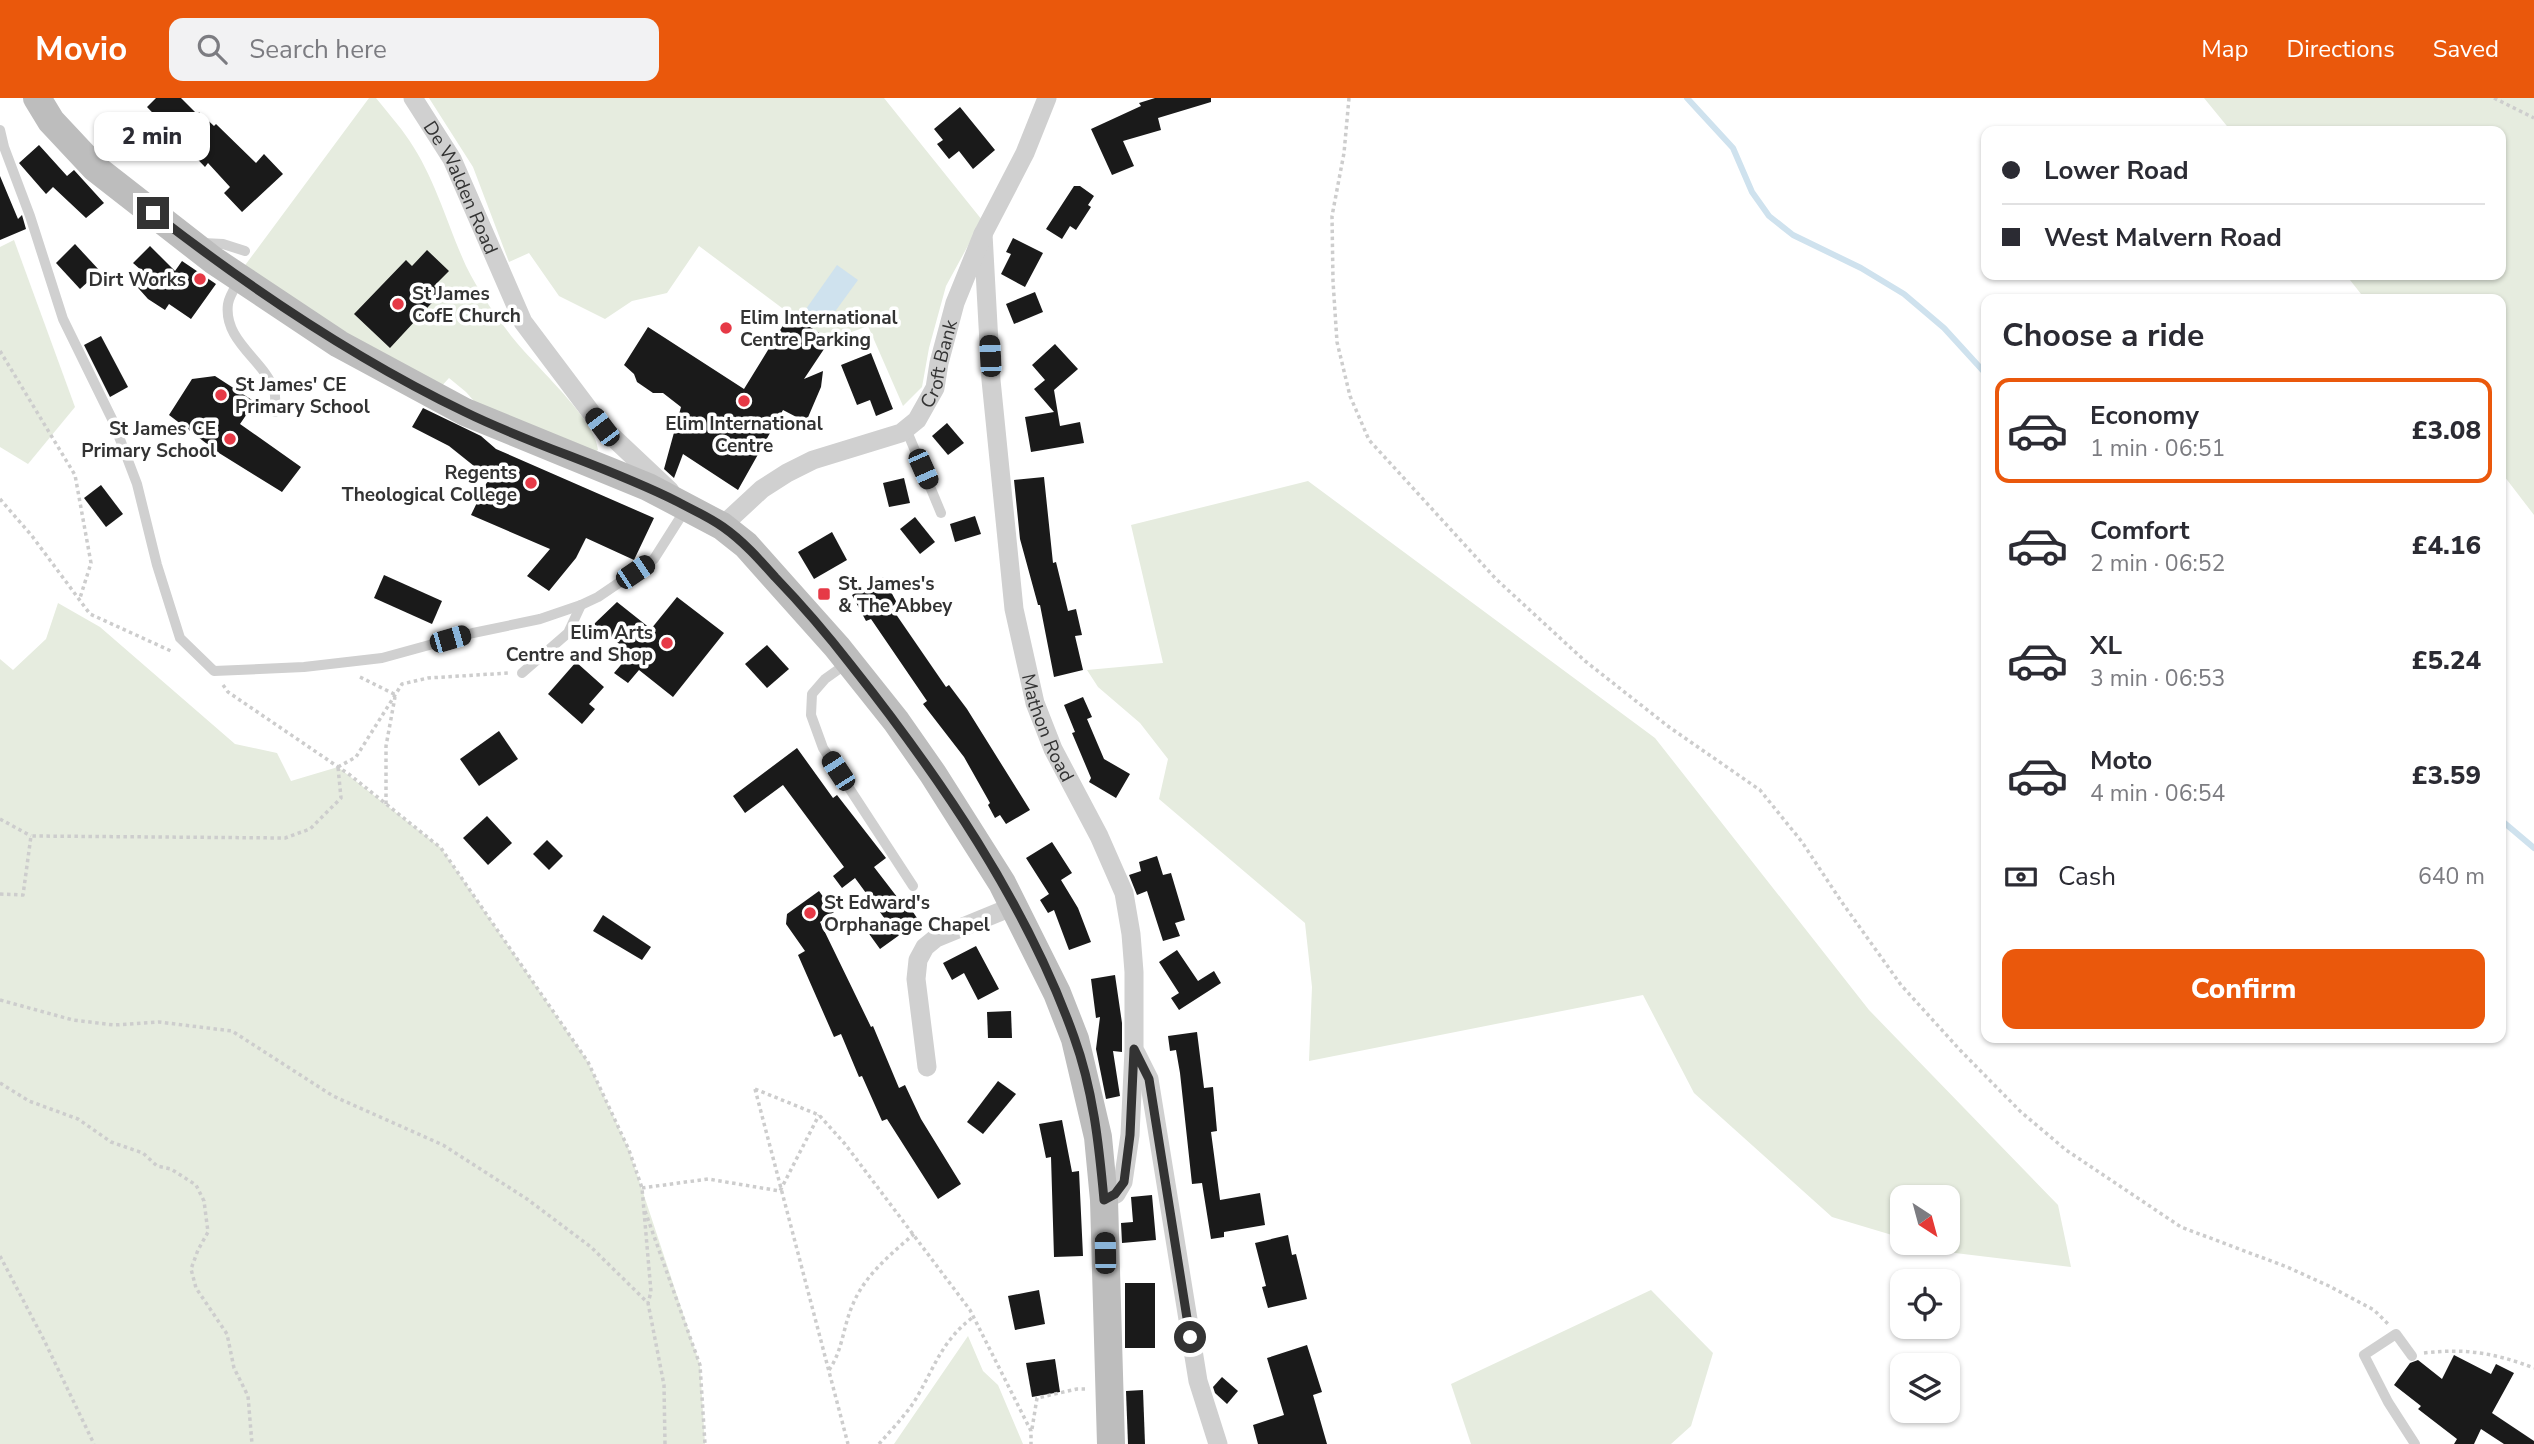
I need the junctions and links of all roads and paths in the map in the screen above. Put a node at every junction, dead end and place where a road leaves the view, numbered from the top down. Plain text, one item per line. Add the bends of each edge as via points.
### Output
1 (37, 98) edge
2 (413, 98) edge
3 (1047, 98) edge
4 (1349, 98) edge
5 (2494, 98) edge
6 (2534, 118) edge
7 (0, 130) edge
8 (983, 234) junction
9 (192, 243) junction
10 (245, 251) dead end
11 (240, 278) junction
12 (0, 351) edge
13 (275, 412) dead end
14 (906, 429) junction
15 (0, 499) edge
16 (687, 507) junction
17 (941, 513) dead end
18 (722, 526) junction
19 (79, 599) junction
20 (580, 605) junction
21 (177, 654) dead end
22 (849, 662) junction
23 (214, 671) junction
24 (522, 673) joint
25 (352, 677) dead end
26 (396, 695) junction
27 (338, 766) junction
28 (386, 805) junction
29 (0, 819) edge
30 (31, 836) junction
31 (913, 886) dead end
32 (0, 894) edge
33 (1014, 906) junction
34 (0, 1000) edge
35 (1134, 1049) junction
36 (927, 1067) dead end
37 (0, 1083) edge
38 (819, 1115) junction
39 (642, 1188) junction
40 (1104, 1200) junction
41 (643, 1205) junction
42 (914, 1234) junction
43 (0, 1256) edge
44 (648, 1303) junction
45 (973, 1317) junction
46 (2396, 1334) junction
47 (2412, 1356) joint
48 (2534, 1368) edge
49 (829, 1370) junction
50 (1108, 1390) junction
51 (1031, 1431) junction
52 (94, 1444) edge
53 (252, 1444) edge
54 (665, 1444) edge
55 (705, 1444) edge
56 (848, 1444) edge
57 (879, 1444) edge
58 (1031, 1444) edge
59 (1111, 1444) edge
60 (1218, 1444) edge
61 (2415, 1444) edge

1 - 9 main road via 51,121 95,168
2 - 16 street, De Walden Road via 452,159 523,323 602,427
3 - 8 street, Croft Bank via 1025,153
4 - 46 path via 1332,216 1333,281 1337,342 1350,396 1369,440 1496,579 1585,660 1669,727 1760,790 1802,842 1901,985 2021,1112 2066,1150 2181,1227 2329,1286 2374,1310
5 - 6 path
7 - 23 lane via 63,319 113,421 137,484 180,638
8 - 14 street, Croft Bank via 955,303 935,388 917,420
8 - 35 street, Mathon Road via 991,380 1014,609 1053,749 1124,893 1134,972
9 - 10 lane via 223,244
9 - 11 main road
11 - 13 lane via 228,302 229,318 241,346 274,390
11 - 16 main road via 339,345 465,412 648,486
12 - 19 path via 75,475 91,564
14 - 17 lane
14 - 18 street, Croft Bank via 787,472
15 - 19 path
16 - 18 main road
16 - 20 lane via 654,559
18 - 22 main road via 746,545
19 - 21 path via 90,614
20 - 23 lane via 382,658
20 - 24 lane via 568,633
22 - 31 lane via 812,694 811,715 823,748
22 - 33 main road via 933,774
23 - 27 path via 228,692
24 - 26 path via 428,678 402,684
25 - 26 path via 362,677
26 - 27 path via 356,757
26 - 28 path via 386,746
27 - 28 path
27 - 30 path via 341,798 310,829 285,838
28 - 39 path via 441,848 588,1062
29 - 30 path
30 - 32 path via 23,895
33 - 36 street via 936,938 925,947 916,978
33 - 40 main road via 1075,1039 1098,1137
34 - 44 path via 114,1026 159,1022 232,1031 333,1096 443,1144 591,1247
35 - 40 street, Mathon Road via 1124,1182
35 - 60 street via 1149,1079 1198,1381
37 - 53 path via 29,1101 78,1119 111,1142 143,1153 157,1166 196,1185 204,1200 208,1232 191,1269 196,1288 227,1334 234,1367 248,1396
38 - 39 path via 780,1191 708,1178
38 - 42 path
38 - 49 path via 755,1089
39 - 41 path
40 - 50 main road
41 - 44 path via 651,1292
41 - 55 path via 700,1365
42 - 45 path
42 - 49 path via 877,1268 853,1303 838,1358
43 - 52 path
44 - 54 path via 664,1385
45 - 51 path
45 - 57 path via 955,1331 915,1399
46 - 47 lane
46 - 61 lane via 2364,1355
47 - 48 path via 2453,1350 2487,1353
49 - 56 path
50 - 51 path via 1077,1389 1037,1398
50 - 59 main road
51 - 58 path

